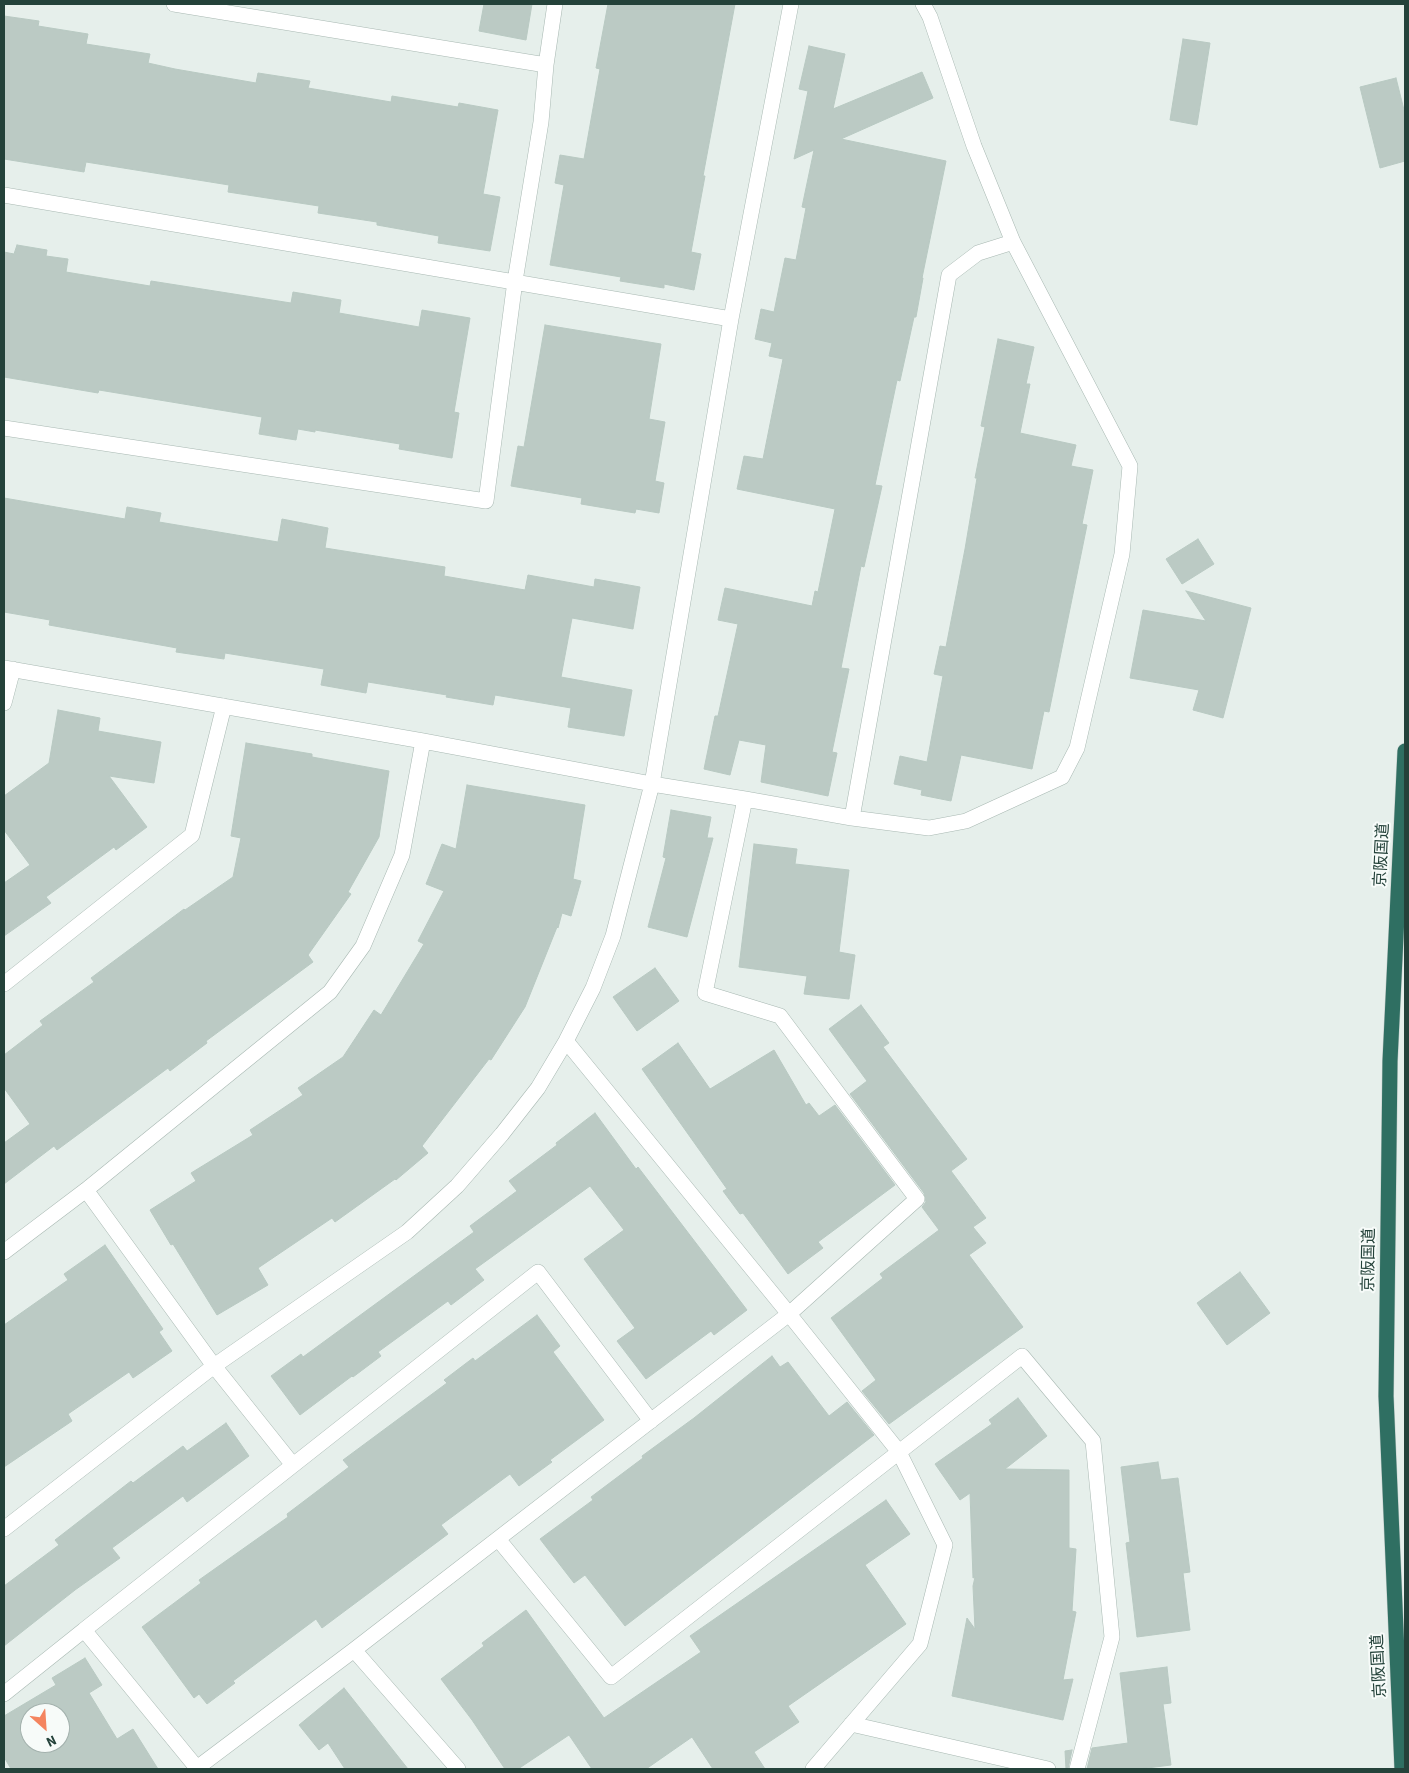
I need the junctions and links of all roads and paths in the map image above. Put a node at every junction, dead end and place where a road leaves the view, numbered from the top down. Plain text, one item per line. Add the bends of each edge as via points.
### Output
1 (174, 4) edge
2 (555, 4) edge
3 (791, 4) edge
4 (923, 4) edge
5 (546, 65) junction
6 (4, 195) edge
7 (1013, 242) junction
8 (516, 281) junction
9 (731, 319) junction
10 (4, 428) edge
11 (8, 669) edge
12 (4, 703) edge
13 (224, 706) junction
14 (424, 741) junction
15 (1405, 751) edge
16 (652, 784) junction
17 (745, 798) junction
18 (852, 818) junction
19 (4, 984) edge
20 (566, 1041) junction
21 (86, 1190) junction
22 (4, 1252) edge
23 (789, 1314) junction
24 (214, 1366) junction
25 (651, 1421) junction
26 (899, 1452) junction
27 (293, 1465) junction
28 (4, 1529) edge
29 (498, 1539) junction
30 (84, 1630) junction
31 (354, 1650) junction
32 (4, 1694) edge
33 (851, 1724) junction
34 (458, 1769) edge
35 (813, 1769) edge
36 (1048, 1769) edge
37 (1077, 1769) edge
38 (1402, 1769) edge

1 - 5 street
2 - 5 street
3 - 9 street
4 - 7 street via 974,146
5 - 8 street
6 - 8 street
7 - 18 street via 978,253 949,276
7 - 18 street via 1130,466 1122,554 1076,748 1062,777 966,821 929,828
8 - 9 street
8 - 10 street via 486,501
9 - 16 street
11 - 12 street
11 - 13 street
13 - 14 street
13 - 19 street via 192,836
14 - 16 street
14 - 21 street via 402,855 363,946 330,992
15 - 38 highway, 京阪国道 via 1390,1061 1386,1396
16 - 17 street
16 - 20 street via 613,936
17 - 18 street
17 - 23 street via 704,994 780,1016 917,1199
20 - 23 street
20 - 24 street via 538,1088 450,1193 406,1232
21 - 22 street
21 - 24 street
23 - 25 street
23 - 26 street
24 - 27 street
24 - 28 street
25 - 27 street via 538,1272
25 - 29 street
26 - 29 street via 612,1677
26 - 33 street via 945,1544 920,1644
26 - 37 street via 1022,1356 1093,1440 1112,1637
27 - 30 street
29 - 31 street
30 - 31 street via 197,1768
30 - 32 street
31 - 34 street
33 - 35 street
33 - 36 street

